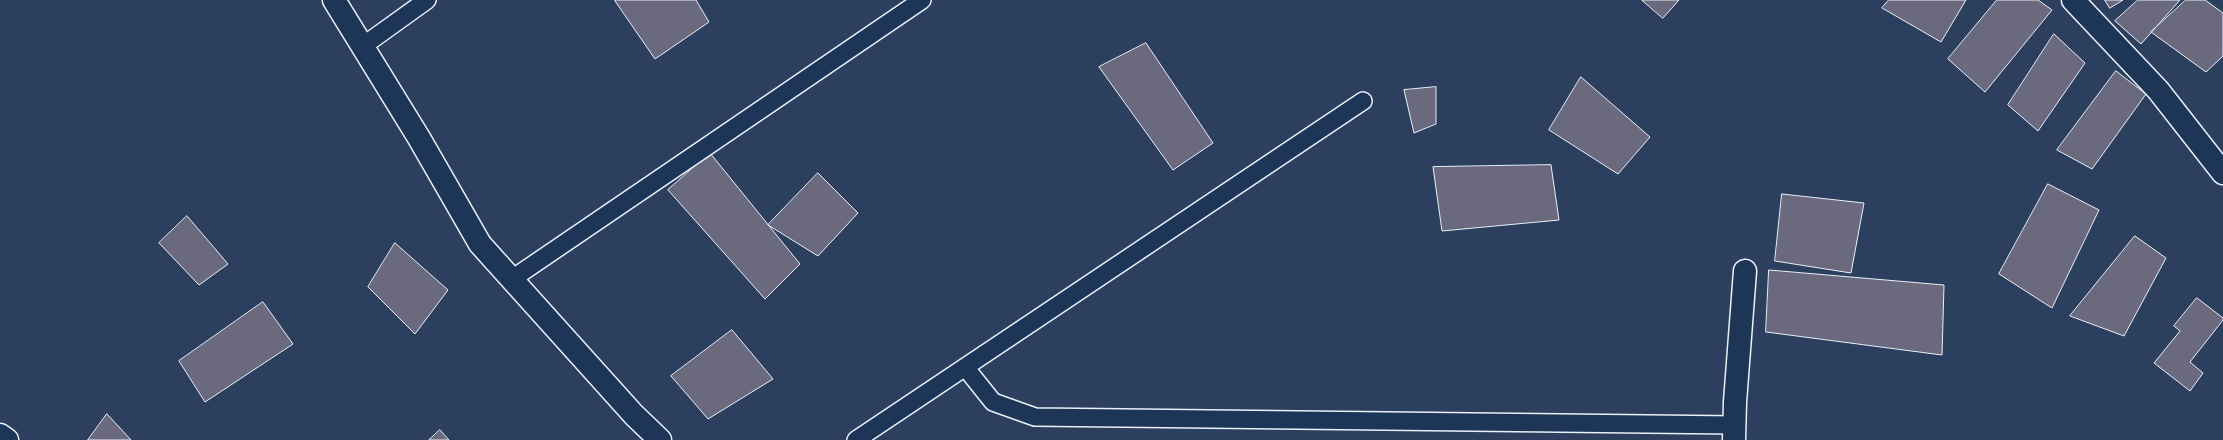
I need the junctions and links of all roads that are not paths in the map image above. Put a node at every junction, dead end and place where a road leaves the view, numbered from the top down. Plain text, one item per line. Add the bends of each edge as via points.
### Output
1 (334, 0) edge
2 (427, 0) edge
3 (922, 0) edge
4 (2073, 0) edge
5 (362, 46) junction
6 (1363, 101) dead end
7 (2223, 173) edge
8 (1745, 271) dead end
9 (512, 279) junction
10 (965, 367) junction
11 (1734, 433) edge
12 (0, 434) edge
13 (7, 440) edge
14 (660, 440) edge
15 (856, 440) edge

1 - 5 street
2 - 5 lane
3 - 9 lane
4 - 7 street via 2158,90
5 - 9 street via 480,244
6 - 10 lane
8 - 11 street
9 - 14 street via 634,415
10 - 11 lane via 993,402 1035,417
10 - 15 lane
12 - 13 street

